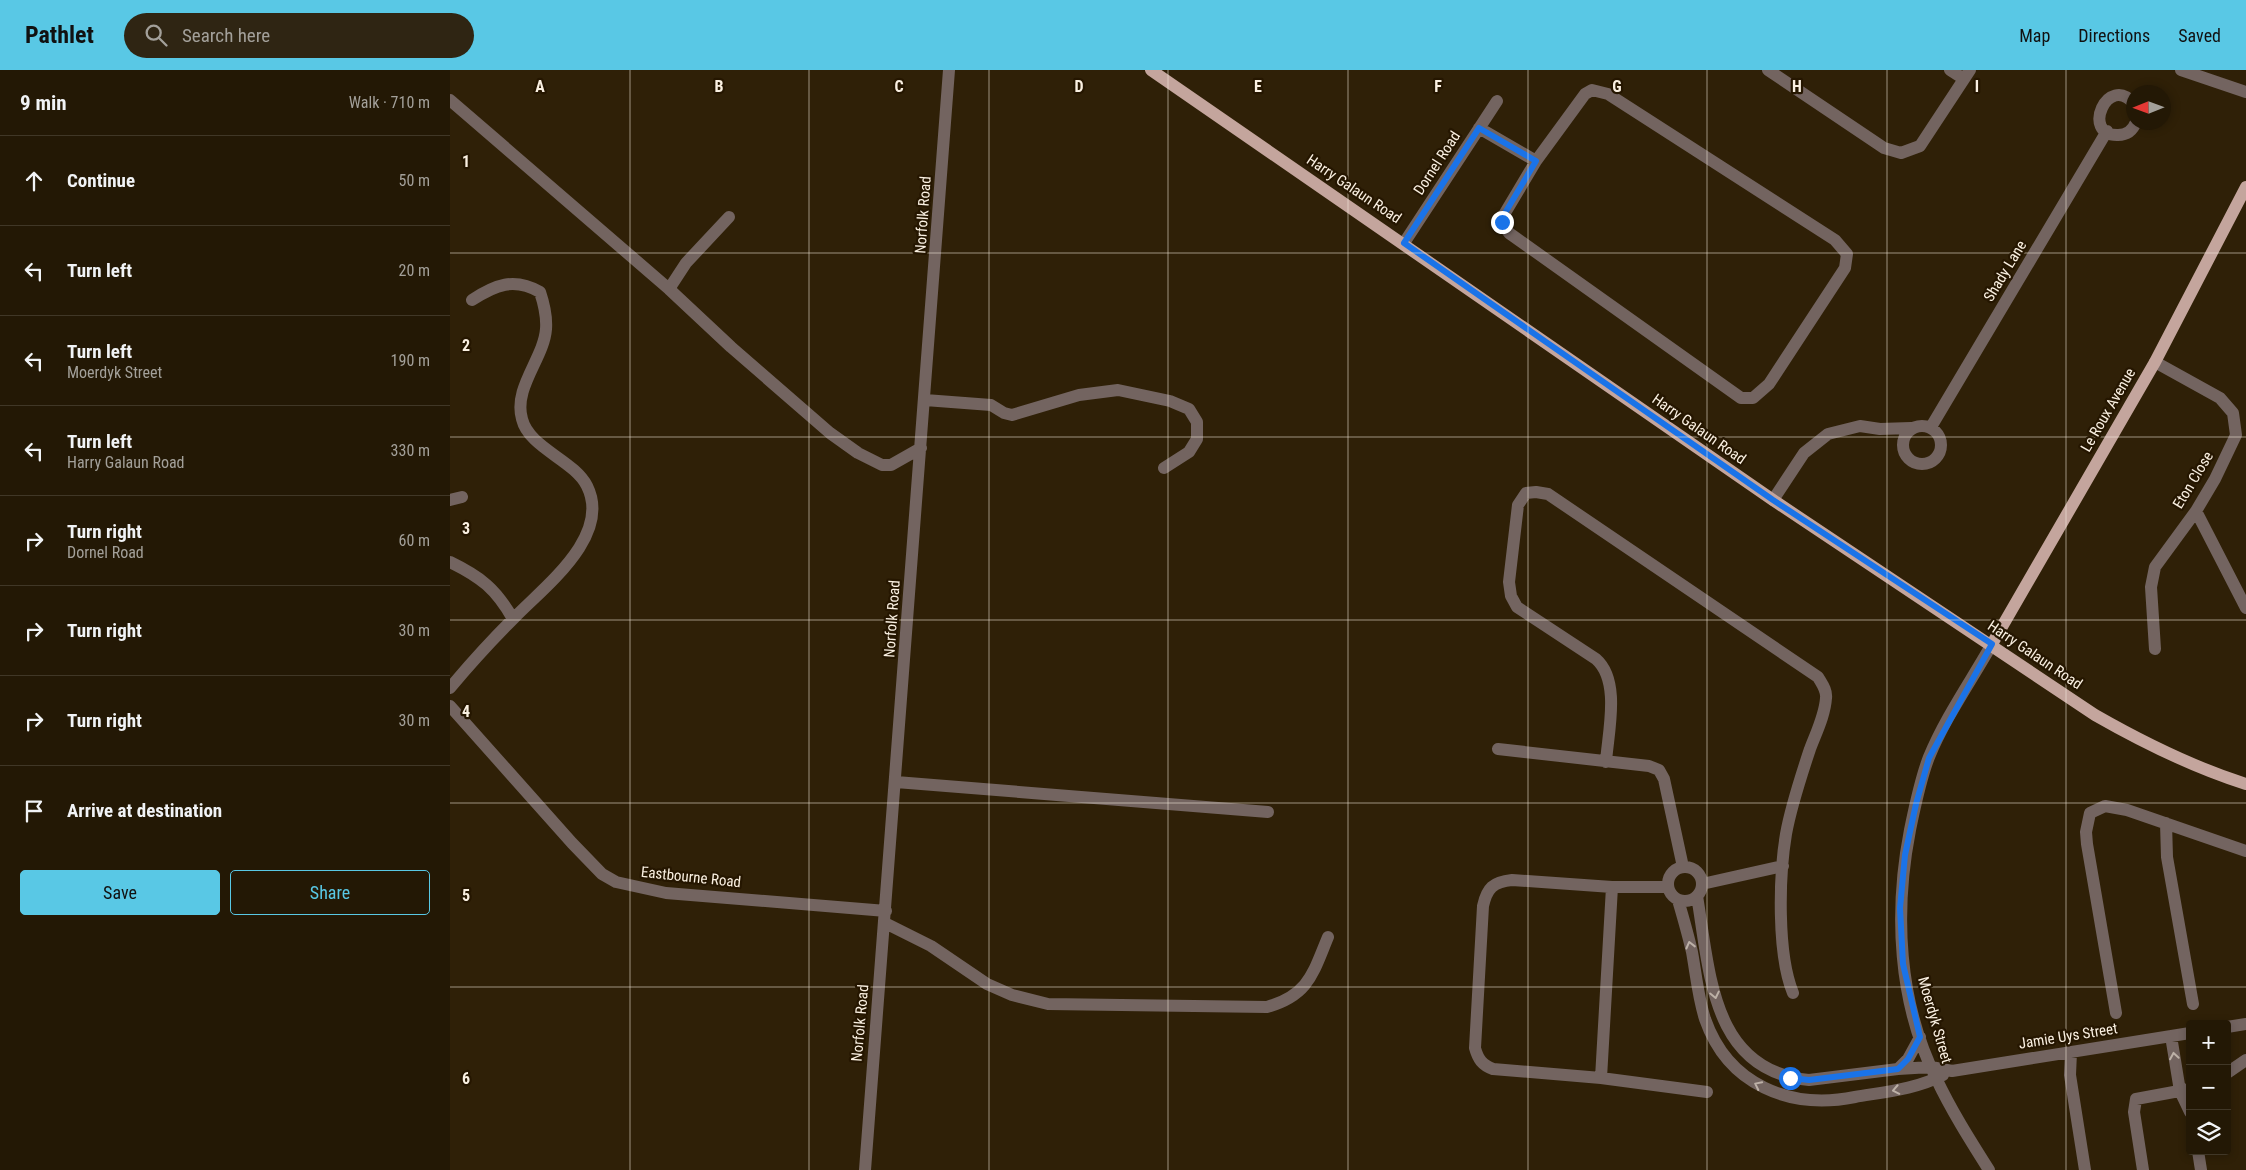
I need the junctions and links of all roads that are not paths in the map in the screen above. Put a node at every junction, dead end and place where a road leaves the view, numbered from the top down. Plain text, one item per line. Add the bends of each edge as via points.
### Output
1 (949, 70) edge
2 (1150, 70) edge
3 (1768, 70) edge
4 (1950, 70) edge
5 (2181, 70) edge
6 (1967, 74) edge
7 (2246, 92) edge
8 (2126, 99) edge
9 (450, 100) edge
10 (1497, 101) dead end
11 (1479, 128) junction
12 (2132, 130) edge
13 (2107, 132) junction
14 (1536, 161) junction
15 (2246, 187) edge
16 (729, 217) dead end
17 (1404, 243) junction
18 (669, 289) junction
19 (472, 300) dead end
20 (2155, 362) junction
21 (925, 400) junction
22 (2241, 426) edge
23 (1931, 427) junction
24 (1911, 428) junction
25 (1880, 429) junction
26 (1903, 446) junction
27 (921, 448) junction
28 (1164, 468) dead end
29 (1773, 500) junction
30 (2196, 510) junction
31 (450, 562) edge
32 (2246, 608) edge
33 (513, 619) junction
34 (1992, 644) junction
35 (2155, 649) dead end
36 (450, 688) edge
37 (450, 706) edge
38 (1498, 749) dead end
39 (1606, 762) junction
40 (896, 782) junction
41 (2246, 784) edge
42 (1268, 812) dead end
43 (2166, 823) junction
44 (2246, 851) edge
45 (1784, 866) junction
46 (1683, 867) junction
47 (1612, 887) junction
48 (1668, 887) junction
49 (1700, 890) junction
50 (1678, 900) junction
51 (885, 917) junction
52 (1328, 937) dead end
53 (1793, 993) dead end
54 (2193, 1004) dead end
55 (2116, 1013) dead end
56 (2246, 1024) edge
57 (2231, 1026) edge
58 (2171, 1036) junction
59 (1920, 1037) junction
60 (2186, 1037) edge
61 (2071, 1052) junction
62 (2246, 1060) edge
63 (1931, 1067) junction
64 (1898, 1069) junction
65 (2231, 1070) edge
66 (1952, 1071) junction
67 (1853, 1074) junction
68 (1601, 1078) junction
69 (1936, 1079) junction
70 (2185, 1090) edge
71 (1707, 1092) dead end
72 (1856, 1097) junction
73 (2190, 1110) edge
74 (2199, 1155) edge
75 (865, 1170) edge
76 (1989, 1170) edge
77 (2085, 1170) edge
78 (2143, 1170) edge
79 (2201, 1170) edge

1 - 21 street, Norfolk Road
2 - 17 main road, Harry Galaun Road
3 - 6 street via 1884,148 1901,153 1920,146
4 - 6 street
5 - 7 street
8 - 13 street via 2120,96 2107,100 2100,108 2100,124
9 - 18 street
10 - 11 street, Dornel Road
11 - 14 street
11 - 17 street, Dornel Road
12 - 13 street via 2121,135
13 - 23 street, Shady Lane
14 - 14 street via 1585,94 1592,90 1603,91 1835,240 1844,249 1848,261 1769,384 1760,394 1745,399 1506,231 1502,218
15 - 20 main road, Le Roux Avenue
16 - 18 street via 686,263
17 - 29 main road, Harry Galaun Road
18 - 27 street via 815,420 858,453 891,465
19 - 33 street via 492,287 511,284 527,284 540,292 545,307 546,330 522,393 522,420 536,439 586,483 592,496 594,512 580,548 563,570
20 - 22 street, Eton Close via 2220,398
20 - 34 main road, Le Roux Avenue
21 - 27 street, Norfolk Road
21 - 28 street via 991,405 1012,415 1079,395 1118,390 1170,401 1189,409 1197,422 1197,439 1189,452
22 - 30 street, Eton Close
23 - 24 street via 1917,425
23 - 26 street via 1942,441 1940,453 1932,462 1914,462 1904,452
24 - 25 street
24 - 26 street
25 - 26 street
25 - 29 street via 1860,426 1828,434 1804,453
27 - 40 street, Norfolk Road
29 - 34 main road, Harry Galaun Road
30 - 32 street
30 - 35 street, Eton Close via 2155,567 2151,587
31 - 33 street via 478,576 492,588
33 - 36 street
34 - 41 main road, Harry Galaun Road via 2095,715 2150,746
34 - 59 street, Moerdyk Street via 1929,758 1905,855 1900,908 1903,964
37 - 51 street, Eastbourne Road via 572,843 602,874 616,882 666,893
38 - 39 street
39 - 45 street via 1611,690 1605,668 1596,658 1517,607 1511,596 1509,582 1518,505 1526,493 1548,494 1818,677 1826,700 1786,834
39 - 46 street via 1650,766 1663,774
40 - 42 street
40 - 51 street, Norfolk Road
43 - 44 street
43 - 54 street via 2167,858
43 - 55 street via 2104,806 2090,813 2087,844
45 - 49 street
45 - 53 street via 1785,964
46 - 48 street via 1670,876
46 - 49 street via 1698,874
47 - 48 street
47 - 68 street
47 - 68 street via 1512,880 1499,882 1486,893 1483,906 1475,1048 1478,1058 1485,1066 1493,1068
48 - 50 street
49 - 50 street via 1689,901
49 -> 67 street, Jamie Uys Street via 1717,1002 1735,1043 1753,1060 1790,1078 1809,1080
72 -> 50 street, Jamie Uys Street via 1806,1101 1780,1095 1750,1081 1732,1064 1715,1041 1705,1019
51 - 52 street via 987,984 1012,995 1048,1004 1267,1006 1299,992 1311,976
51 - 75 street, Norfolk Road
56 - 57 street
58 - 60 street, Jamie Uys Street
58 - 61 street, Jamie Uys Street
70 -> 58 street
59 - 63 street, Moerdyk Street
59 - 64 street via 1908,1059
61 - 66 street, Jamie Uys Street
61 - 77 street via 2070,1075
62 - 65 street
63 - 64 street, Jamie Uys Street
63 - 66 street, Jamie Uys Street
63 - 69 street, Moerdyk Street
64 - 67 street, Jamie Uys Street
66 - 69 street, Jamie Uys Street
67 - 72 street
68 - 71 street
69 -> 72 street, Jamie Uys Street
69 - 76 street, Moerdyk Street
70 - 73 street
70 - 78 street via 2136,1099 2134,1112
74 - 79 street

